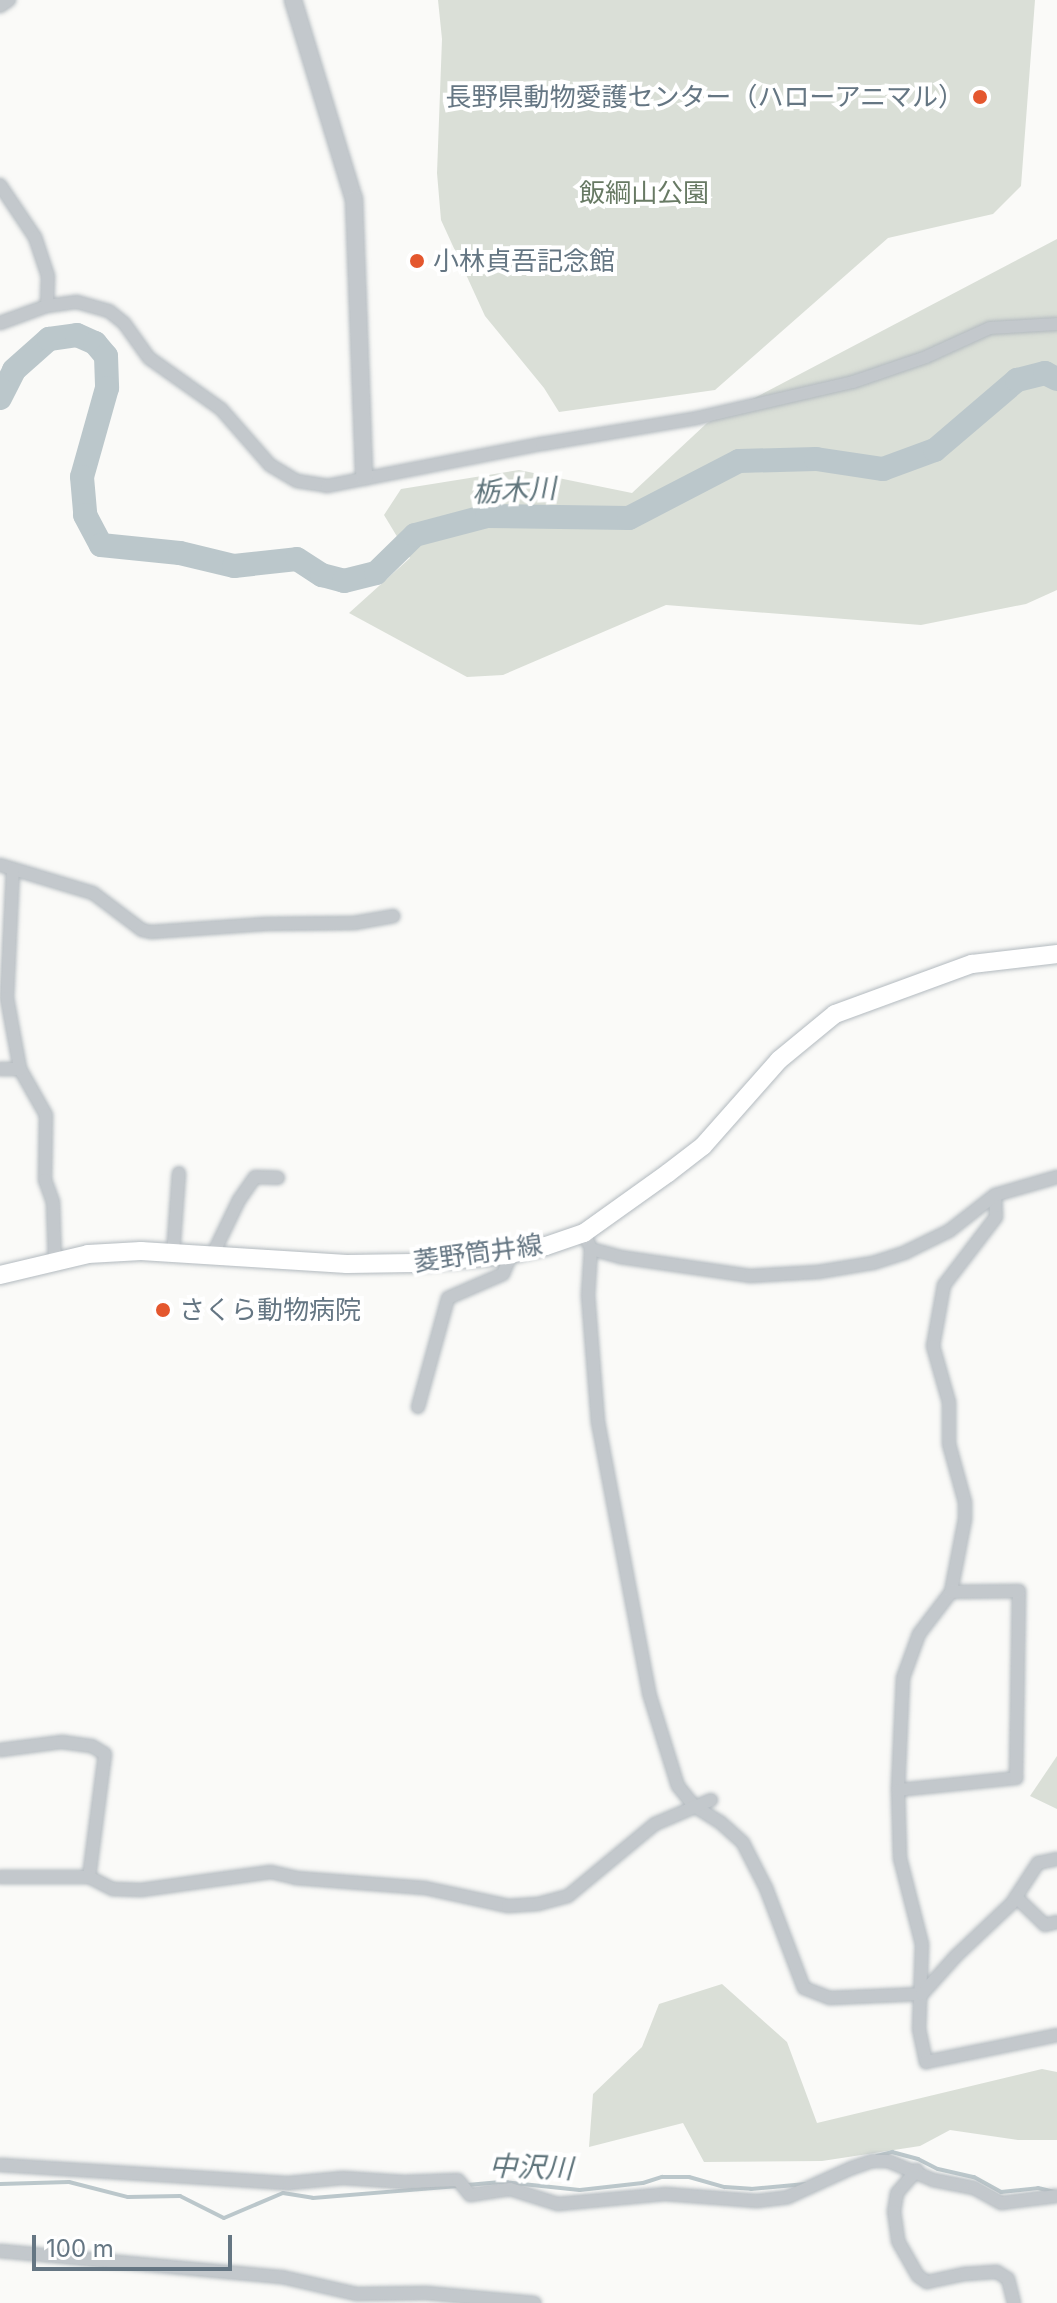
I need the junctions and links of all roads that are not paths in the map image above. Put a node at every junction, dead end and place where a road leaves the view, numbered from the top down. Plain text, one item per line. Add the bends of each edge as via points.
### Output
1 (9, 0) edge
2 (293, 0) edge
3 (0, 6) edge
4 (0, 185) edge
5 (47, 306) junction
6 (0, 323) edge
7 (1057, 324) edge
8 (364, 477) junction
9 (6, 867) edge
10 (393, 916) dead end
11 (1057, 954) edge
12 (0, 1069) edge
13 (20, 1069) junction
14 (179, 1173) dead end
15 (1057, 1177) edge
16 (278, 1178) dead end
17 (995, 1195) junction
18 (587, 1241) junction
19 (512, 1253) junction
20 (173, 1254) junction
21 (212, 1256) junction
22 (55, 1261) junction
23 (0, 1275) edge
24 (418, 1407) dead end
25 (951, 1592) junction
26 (0, 1750) edge
27 (898, 1790) junction
28 (711, 1800) dead end
29 (694, 1806) junction
30 (1057, 1859) edge
31 (0, 1877) edge
32 (89, 1877) junction
33 (1016, 1897) junction
34 (1057, 1922) edge
35 (922, 1994) junction
36 (1057, 2035) edge
37 (0, 2165) edge
38 (917, 2170) junction
39 (1057, 2196) edge
40 (0, 2251) edge
41 (535, 2303) edge
42 (1014, 2303) edge

1 - 3 street
2 - 8 street via 354,199
4 - 5 street via 35,237 48,276
5 - 6 street
5 - 8 street via 77,302 109,311 149,358 221,409 270,465 297,481 327,486
7 - 8 street via 990,328 853,382 697,418
9 - 10 street via 93,893 151,932 354,923
9 - 13 street via 7,998
11 - 18 main road, 菱野筒井線 via 972,964 835,1014 779,1060 703,1146
12 - 13 street
13 - 22 street via 46,1115 45,1180 53,1202
14 - 20 street
15 - 17 street
16 - 21 street via 255,1177
17 - 18 street via 949,1231 906,1252 818,1272 750,1276 620,1257
17 - 25 street via 996,1217 944,1285 933,1346 949,1402 949,1444 965,1502
18 - 19 main road, 菱野筒井線
18 - 29 street via 602,1447 649,1693 678,1786
19 - 21 main road, 菱野筒井線 via 347,1264
19 - 24 street via 503,1274 448,1298
20 - 21 main road, 菱野筒井線
20 - 22 main road, 菱野筒井線 via 88,1254
22 - 23 main road, 菱野筒井線
25 - 27 street via 919,1634 903,1678
25 - 27 street via 1019,1591 1016,1778
26 - 32 street via 62,1742 92,1746 105,1754
27 - 35 street via 900,1858 922,1944
28 - 29 street
29 - 32 street via 655,1824 568,1896 538,1904 508,1906 425,1888 271,1872 141,1890 113,1889
29 - 35 street via 743,1843 804,1988 830,1998
30 - 33 street via 1038,1863
31 - 32 street
33 - 34 street via 1045,1925
33 - 35 street
35 - 36 street via 919,2029 926,2062
37 - 38 street via 289,2183 343,2178 458,2180 470,2195 510,2189 558,2204 665,2194 757,2201 803,2193 872,2161
38 - 39 street via 933,2180 974,2188 1001,2203
38 - 42 street via 897,2193 894,2211 898,2241 918,2276 927,2282 997,2272 1008,2279
40 - 41 street via 282,2277 357,2294 426,2293

